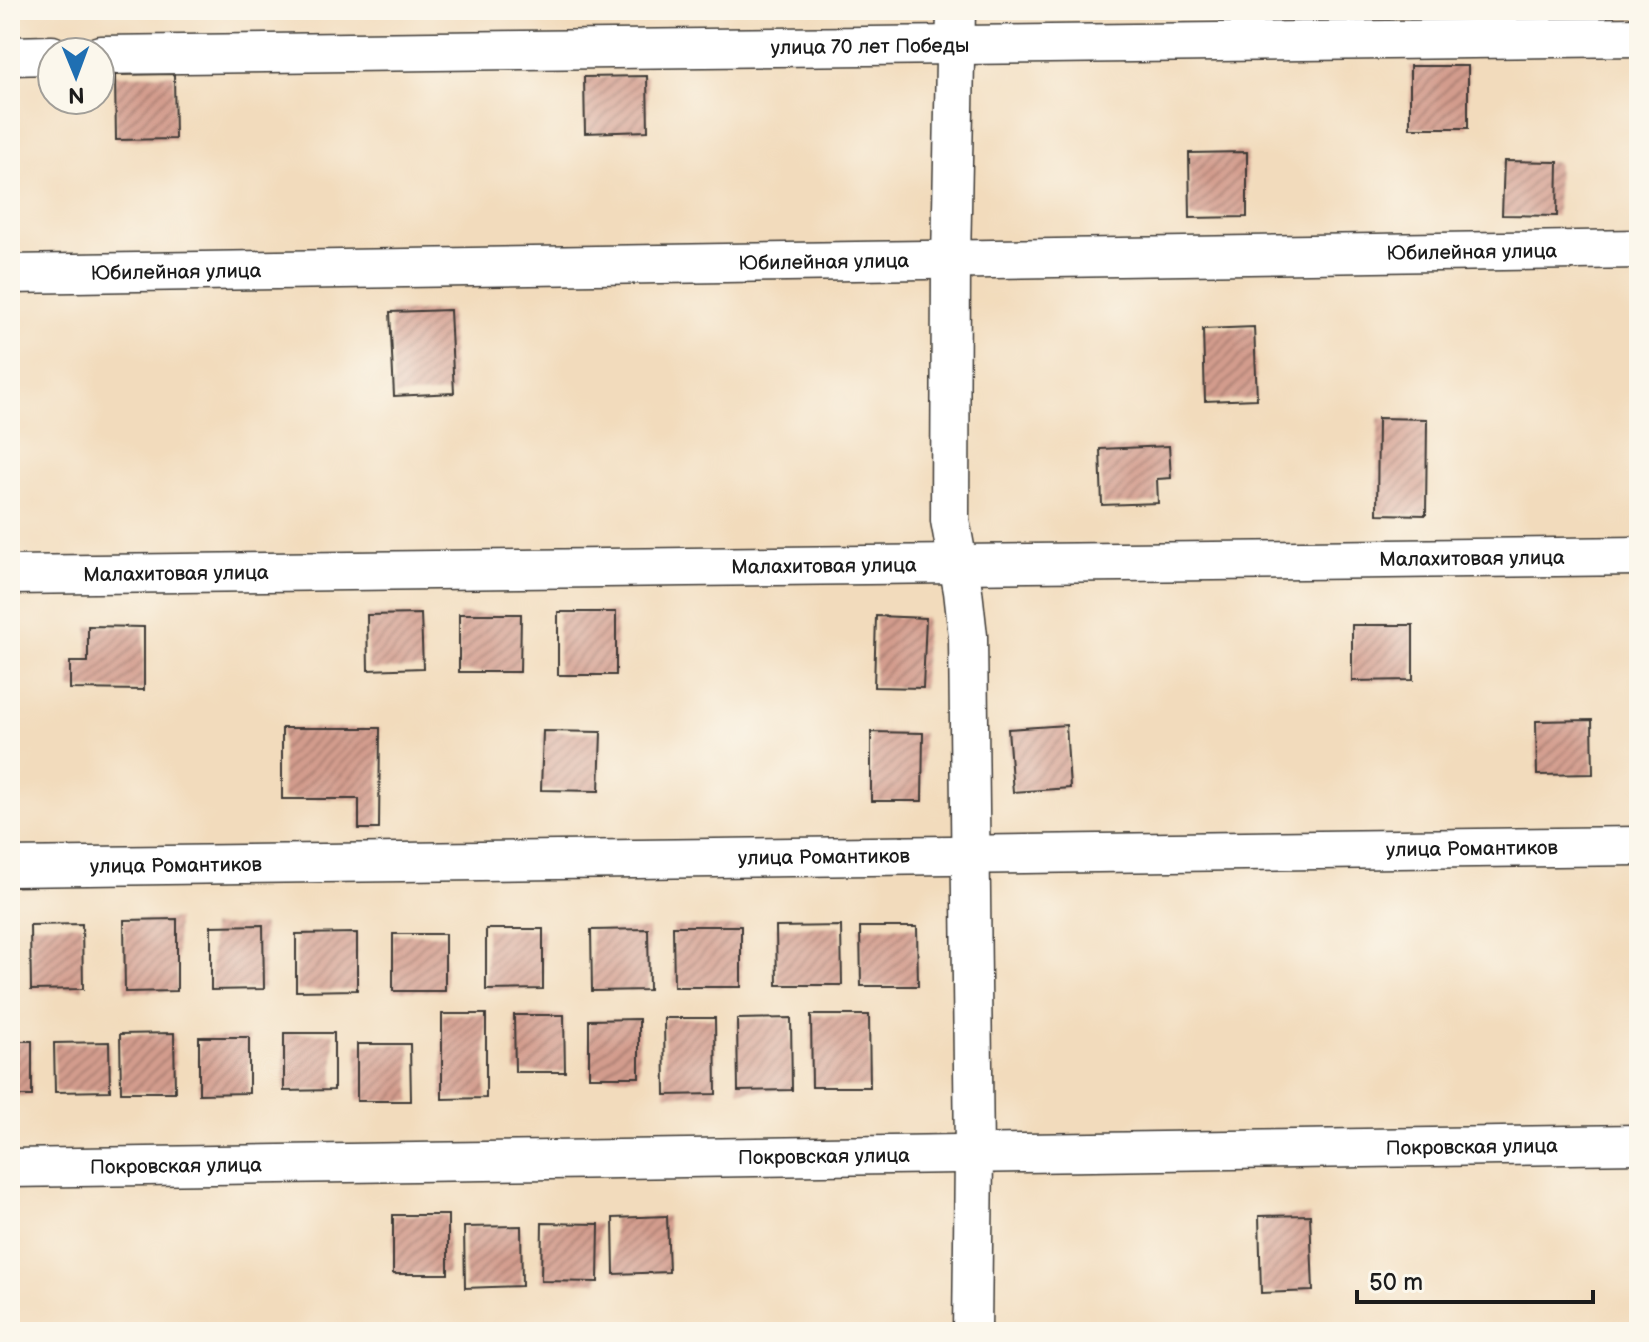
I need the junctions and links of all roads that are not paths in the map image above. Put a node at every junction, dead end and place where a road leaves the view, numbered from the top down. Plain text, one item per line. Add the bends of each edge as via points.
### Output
1 (956, 27) edge
2 (1639, 37) edge
3 (116, 54) edge
4 (36, 55) edge
5 (10, 56) edge
6 (1639, 249) edge
7 (951, 260) junction
8 (10, 274) edge
9 (1639, 556) edge
10 (957, 564) junction
11 (10, 575) edge
12 (1639, 846) edge
13 (970, 855) junction
14 (10, 867) edge
15 (1639, 1144) edge
16 (974, 1154) junction
17 (10, 1168) edge
18 (972, 1332) edge

1 - 2 street, улица 70 лет Победы
1 - 3 street, улица 70 лет Победы
1 - 7 street
4 - 5 street
6 - 7 street, Юбилейная улица
7 - 8 street, Юбилейная улица
7 - 10 street via 950,520
9 - 10 street, Малахитовая улица
10 - 11 street, Малахитовая улица
10 - 13 street via 968,636
12 - 13 street, улица Романтиков
13 - 14 street, улица Романтиков
13 - 16 street
15 - 16 street, Покровская улица
16 - 17 street, Покровская улица
16 - 18 street

